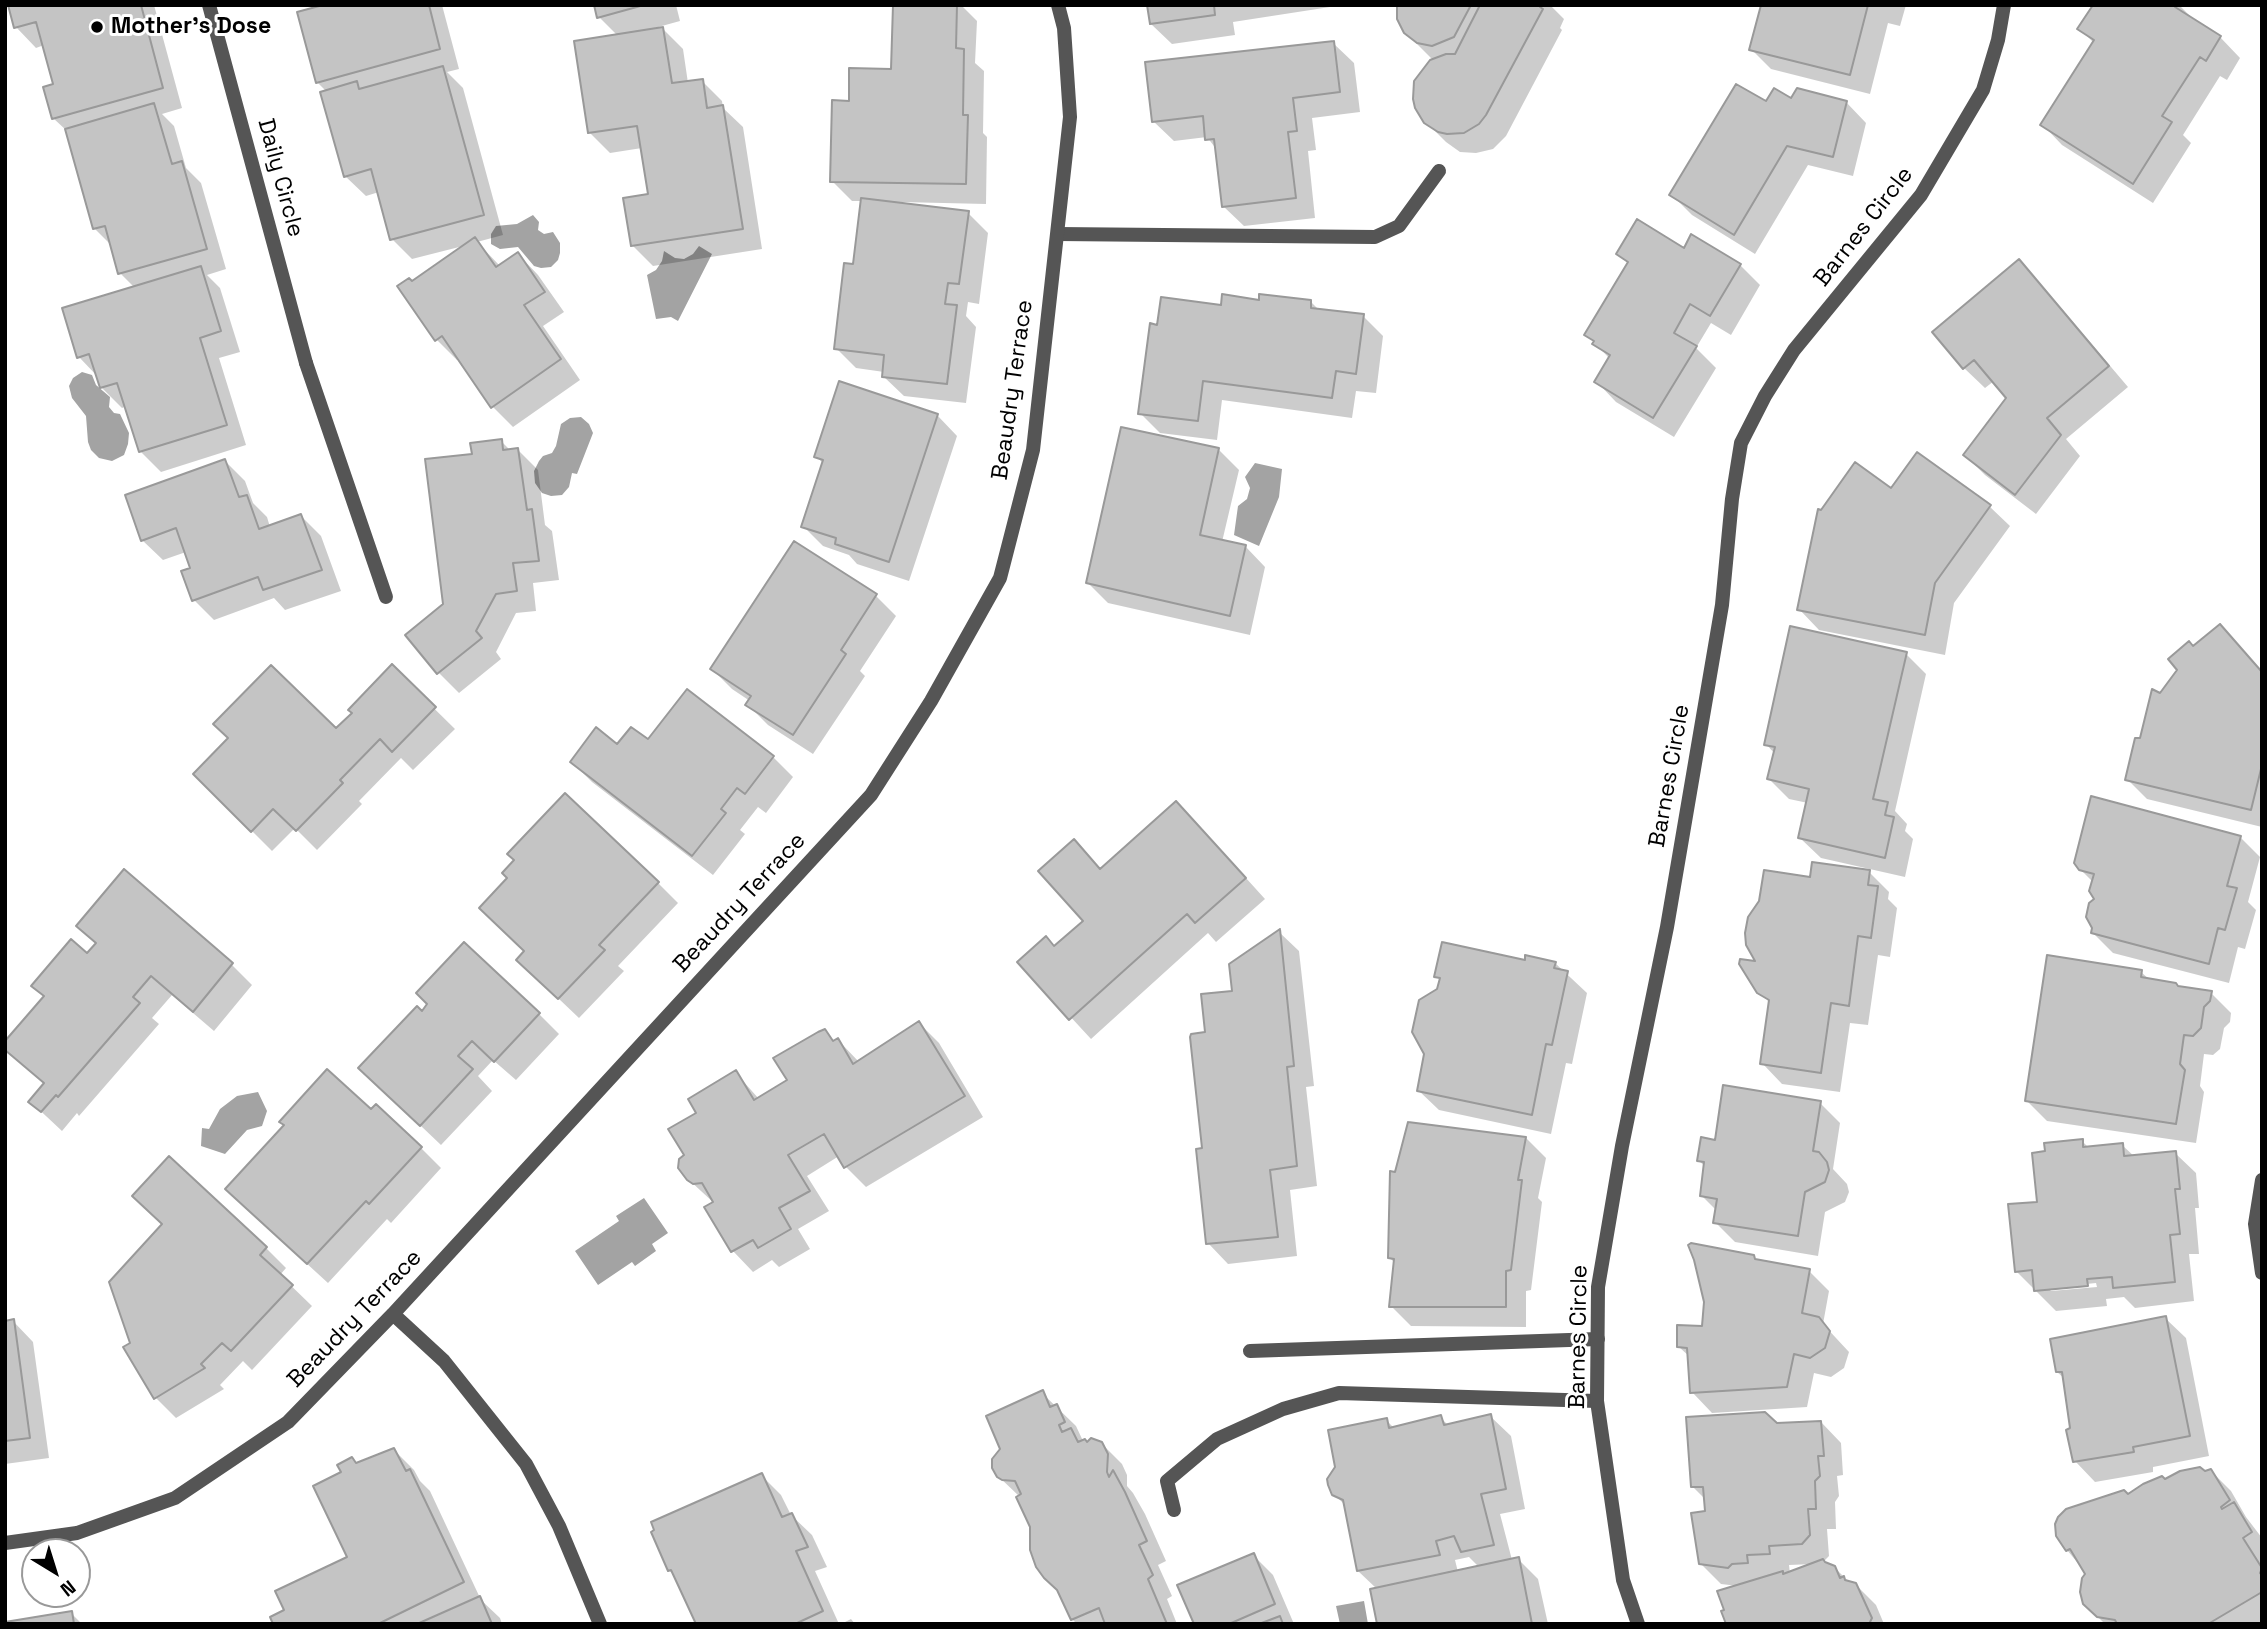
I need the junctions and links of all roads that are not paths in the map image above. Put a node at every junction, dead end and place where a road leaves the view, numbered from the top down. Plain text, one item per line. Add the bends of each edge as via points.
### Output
1 (209, 5) edge
2 (1058, 5) edge
3 (2004, 5) edge
4 (1439, 171) dead end
5 (1058, 234) junction
6 (386, 597) dead end
7 (2262, 1180) edge
8 (2262, 1273) edge
9 (393, 1314) junction
10 (1598, 1339) junction
11 (1250, 1350) dead end
12 (1597, 1401) junction
13 (1174, 1510) dead end
14 (5, 1544) edge
15 (600, 1624) edge
16 (1638, 1624) edge

1 - 6 street, Daily Circle via 306,363
2 - 5 street, Beaudry Terrace via 1064,28 1070,117
3 - 10 street, Barnes Circle via 1983,90 1921,195 1794,351 1741,443 1722,605 1598,1287
4 - 5 street via 1399,226 1375,236
5 - 9 street, Beaudry Terrace via 1033,450 1000,578 931,701 871,795
7 - 8 street via 2255,1224
9 - 14 street, Beaudry Terrace via 288,1422 175,1498 77,1533
9 - 15 street via 444,1361 526,1464 559,1526
10 - 11 street
10 - 12 street, Barnes Circle
12 - 13 street via 1339,1393 1283,1409 1217,1439 1167,1481
12 - 16 street, Barnes Circle via 1623,1580

